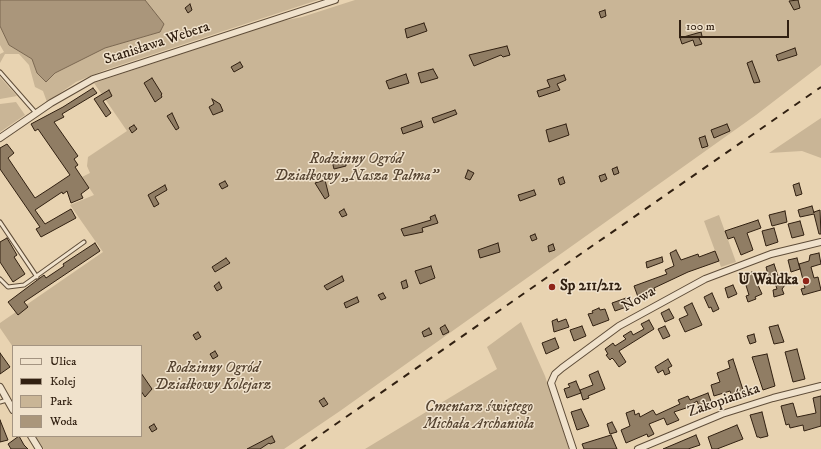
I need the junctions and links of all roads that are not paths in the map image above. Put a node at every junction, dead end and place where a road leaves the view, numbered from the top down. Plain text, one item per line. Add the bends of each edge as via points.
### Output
1 (334, 0) edge
2 (0, 72) edge
3 (36, 113) junction
4 (0, 138) edge
5 (0, 222) edge
6 (84, 242) dead end
7 (821, 242) edge
8 (37, 277) junction
9 (0, 279) edge
10 (821, 386) edge
11 (0, 387) edge
12 (3, 401) edge
13 (12, 409) edge
14 (32, 437) edge
15 (39, 449) edge
16 (573, 449) edge
17 (638, 449) edge

1 - 3 street, Stanisława Webera via 95,78 79,85
2 - 3 lane
3 - 4 street, Stanisława Webera
5 - 8 lane
6 - 8 lane
7 - 16 street, Nowa via 772,254 705,279 619,326 562,368 555,374 551,383
8 - 9 lane via 17,287 8,287
10 - 17 street, Zakopiańska via 722,414
11 - 12 street
12 - 13 street
14 - 15 street

